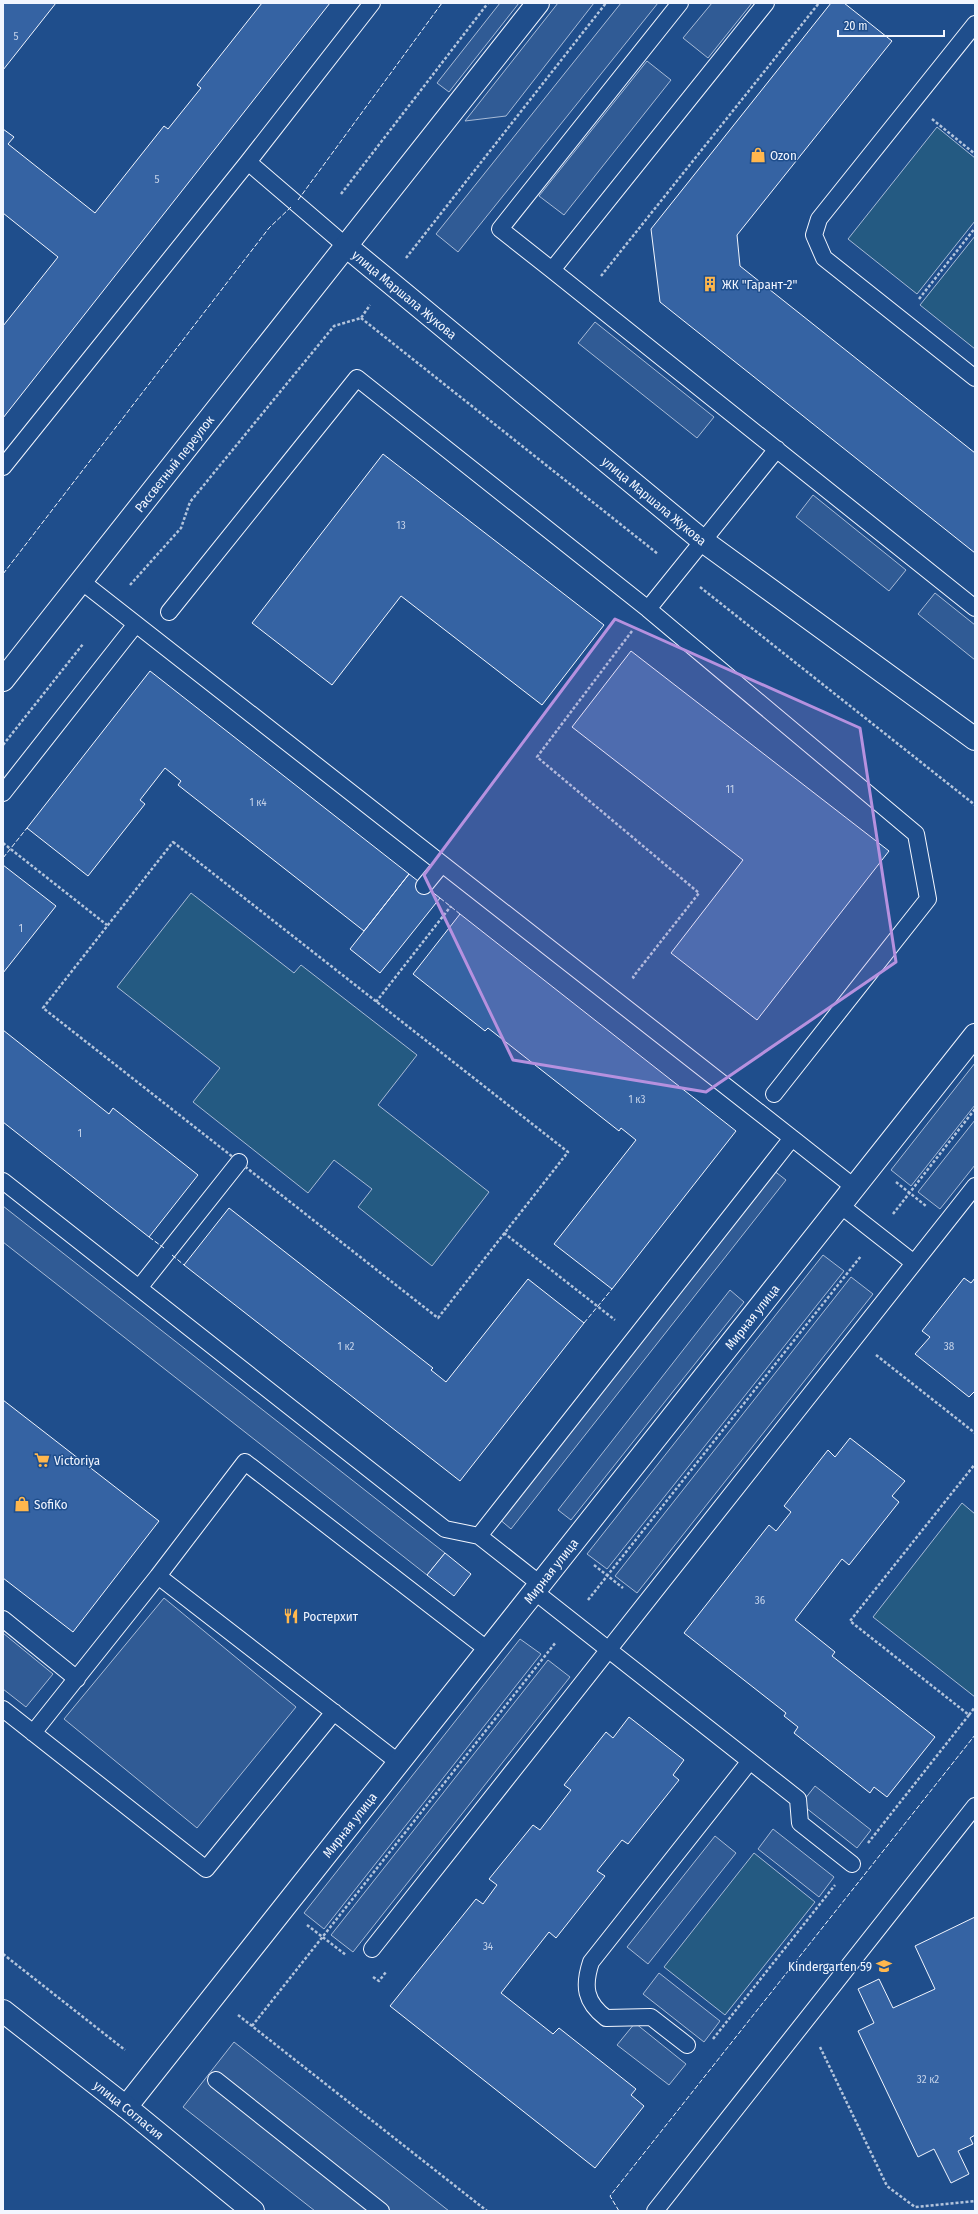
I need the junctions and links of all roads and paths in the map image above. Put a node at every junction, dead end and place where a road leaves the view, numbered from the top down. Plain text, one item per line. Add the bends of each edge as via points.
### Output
1 (372, 3) edge
2 (488, 3) edge
3 (538, 3) edge
4 (606, 3) edge
5 (680, 3) edge
6 (766, 3) edge
7 (819, 3) edge
8 (975, 24) edge
9 (912, 103) junction
10 (975, 154) edge
11 (248, 162) junction
12 (340, 194) dead end
13 (975, 228) edge
14 (346, 246) junction
15 (552, 270) junction
16 (388, 283) junction
17 (584, 296) junction
18 (902, 320) junction
19 (975, 378) edge
20 (777, 449) junction
21 (3, 468) edge
22 (703, 541) junction
23 (82, 581) junction
24 (113, 606) junction
25 (975, 608) edge
26 (648, 609) junction
27 (169, 612) dead end
28 (136, 624) junction
29 (85, 642) dead end
30 (3, 680) edge
31 (975, 739) edge
32 (3, 745) edge
33 (3, 793) edge
34 (3, 843) edge
35 (442, 864) junction
36 (469, 884) junction
37 (424, 886) dead end
38 (107, 925) junction
39 (640, 982) dead end
40 (376, 1002) junction
41 (975, 1035) edge
42 (774, 1094) dead end
43 (975, 1109) edge
44 (792, 1138) junction
45 (239, 1162) junction
46 (873, 1164) junction
47 (3, 1181) edge
48 (975, 1186) edge
49 (854, 1187) junction
50 (910, 1193) junction
51 (840, 1205) junction
52 (947, 1222) junction
53 (504, 1233) junction
54 (878, 1234) junction
55 (914, 1263) junction
56 (139, 1288) junction
57 (636, 1336) junction
58 (855, 1339) junction
59 (975, 1433) edge
60 (975, 1464) edge
61 (479, 1536) junction
62 (570, 1546) junction
63 (158, 1576) junction
64 (608, 1576) junction
65 (537, 1588) junction
66 (645, 1605) junction
67 (3, 1619) edge
68 (572, 1621) junction
69 (488, 1650) junction
70 (609, 1650) junction
71 (77, 1679) junction
72 (975, 1707) edge
73 (3, 1709) edge
74 (334, 1712) junction
75 (969, 1715) junction
76 (33, 1733) junction
77 (750, 1761) junction
78 (398, 1762) junction
79 (975, 1806) edge
80 (852, 1864) junction
81 (372, 1949) dead end
82 (3, 1954) edge
83 (213, 1995) junction
84 (3, 2011) edge
85 (807, 2019) junction
86 (252, 2026) junction
87 (710, 2043) dead end
88 (687, 2045) dead end
89 (125, 2050) dead end
90 (216, 2080) dead end
91 (126, 2107) junction
92 (975, 2201) edge
93 (253, 2211) edge
94 (381, 2211) edge
95 (488, 2211) edge
96 (655, 2211) edge

1 - 11 lane
2 - 12 path
3 - 14 street, Рассветный переулок
4 - 16 path
5 - 15 lane via 500,229
6 - 15 lane
7 - 17 path
8 - 9 lane
9 - 10 path
9 - 18 lane via 820,219 814,235 824,258
11 - 14 lane
11 - 21 lane
13 - 18 path
14 - 16 street, улица Маршала Жукова
14 - 23 street, Рассветный переулок
15 - 17 lane
16 - 22 street, улица Маршала Жукова
16 - 24 path via 361,318 334,326 190,502 181,528 160,549
17 - 20 lane
18 - 19 lane
20 - 22 lane
20 - 25 lane
22 - 26 lane
22 - 31 street, улица Маршала Жукова
23 - 24 lane
23 - 30 street, Рассветный переулок
24 - 28 lane
26 - 27 lane via 357,378
26 - 39 path via 537,758 699,893 633,977
26 - 42 lane via 916,834 928,899
28 - 33 lane
28 - 35 lane
29 - 32 path
34 - 38 path
35 - 36 lane
35 - 37 lane
36 - 40 path
36 - 44 lane
38 - 40 path via 173,842
38 - 45 path via 43,1008
40 - 53 path via 568,1152
41 - 46 street, Мирная улица
43 - 50 path
44 - 49 lane
44 - 57 lane
45 - 53 path via 438,1318
45 - 56 lane
46 - 49 street, Мирная улица
46 - 50 path
47 - 56 lane
48 - 52 lane
49 - 51 street, Мирная улица
50 - 52 path
50 - 54 path
51 - 54 lane
51 - 62 street, Мирная улица
52 - 55 lane
53 - 57 path
54 - 55 lane
54 - 64 path
55 - 58 lane
56 - 61 lane via 445,1529
57 - 61 lane
58 - 59 path
58 - 66 lane
60 - 75 path via 850,1621
61 - 65 lane
62 - 64 path
62 - 65 street, Мирная улица
63 - 69 lane via 245,1462
63 - 71 lane
63 - 74 lane
64 - 66 path
64 - 68 path
65 - 68 lane
65 - 69 street, Мирная улица
66 - 70 lane
67 - 71 lane
68 - 70 lane
68 - 86 path
69 - 78 street, Мирная улица
70 - 77 lane
70 - 81 lane
71 - 76 lane
72 - 75 path
73 - 76 lane
74 - 76 lane via 206,1869
74 - 78 lane
75 - 80 path
77 - 80 lane via 798,1799 800,1823
77 - 88 lane via 591,1962 588,1974 586,1986 589,1998 594,2009 606,2018 651,2017
78 - 83 street, Мирная улица
79 - 85 lane
80 - 87 path
82 - 89 path
83 - 86 path
83 - 91 street, Мирная улица
84 - 91 street, улица Согласия
85 - 92 path via 887,2186 915,2206
85 - 96 lane
86 - 95 path
90 - 94 lane
91 - 93 street, улица Согласия

